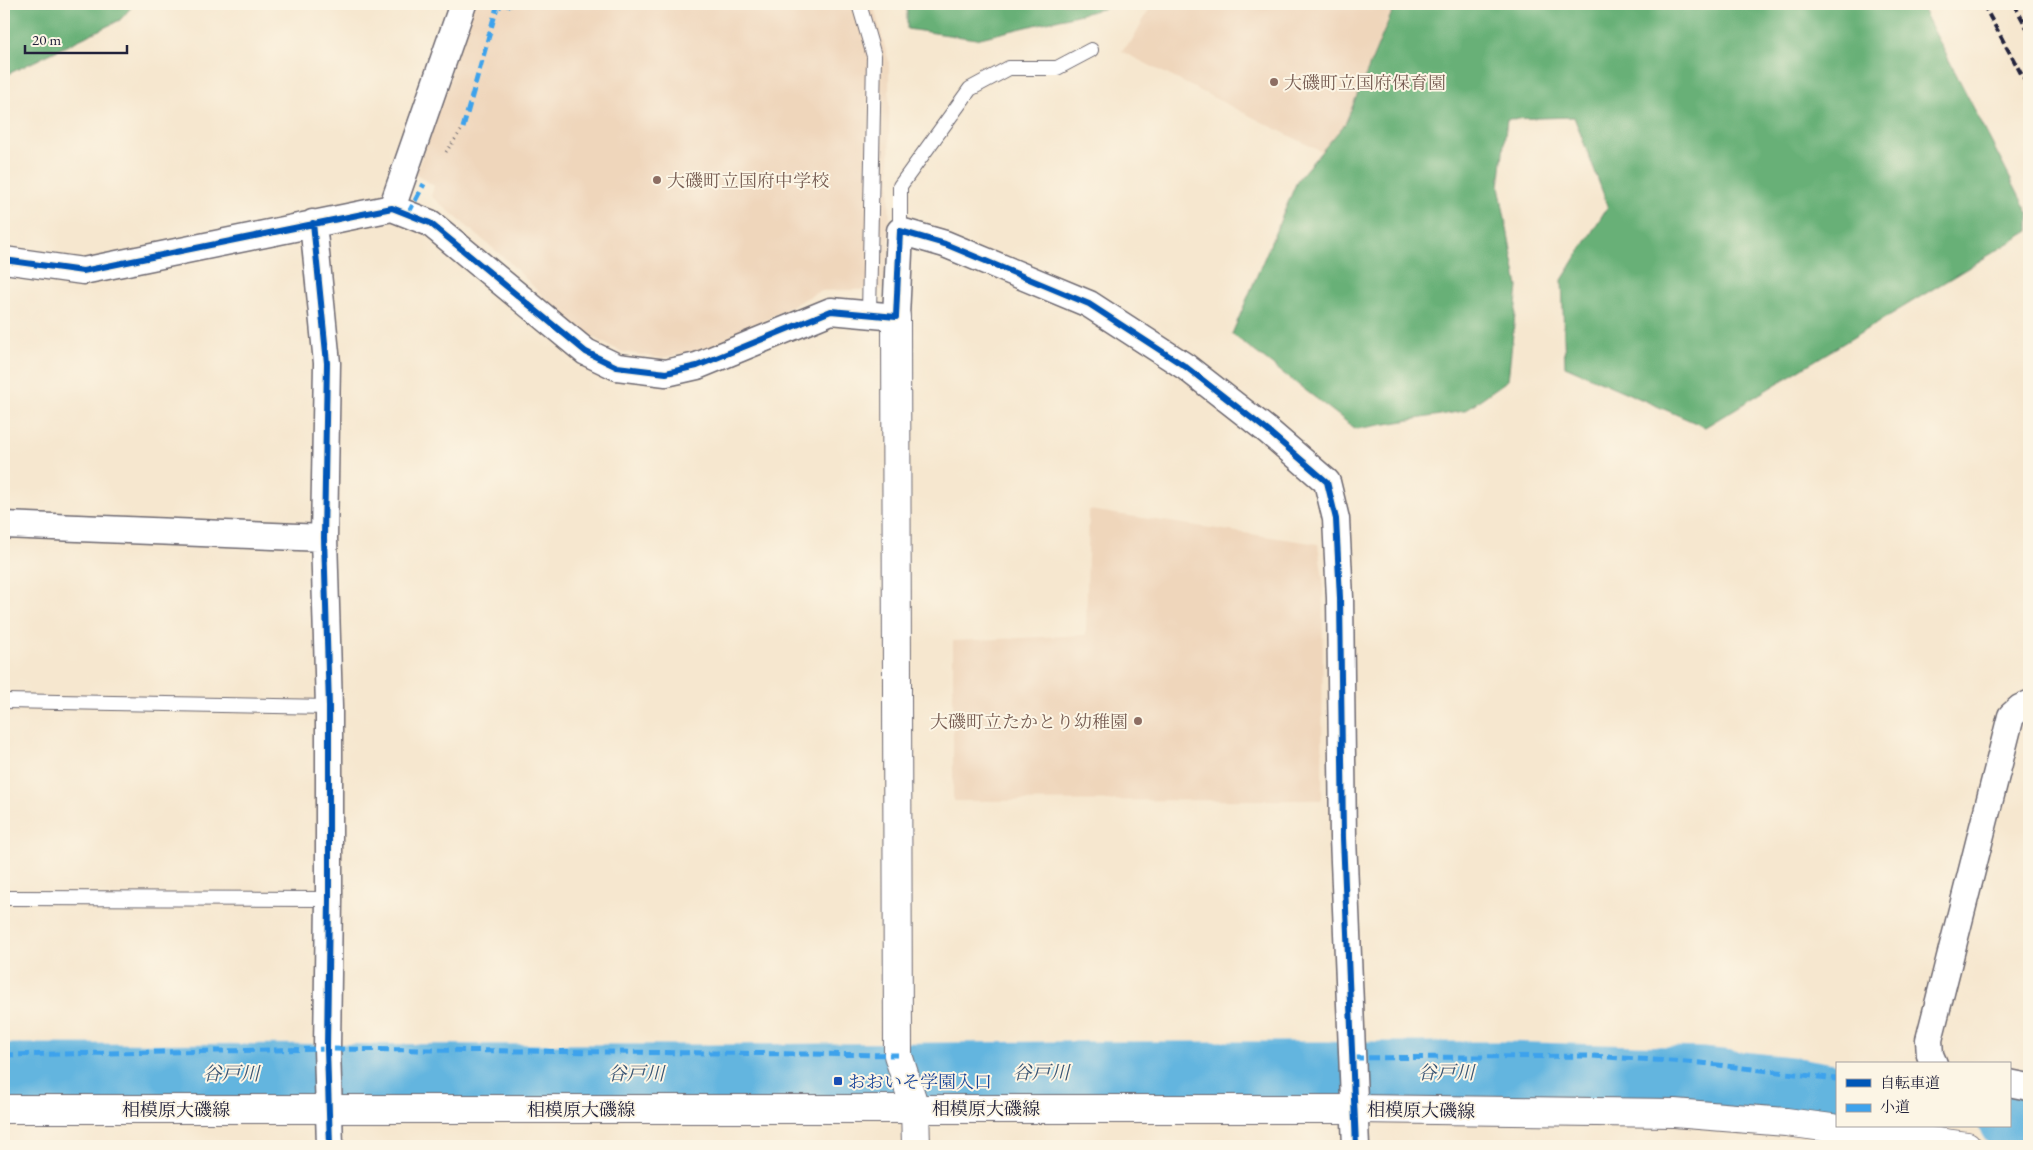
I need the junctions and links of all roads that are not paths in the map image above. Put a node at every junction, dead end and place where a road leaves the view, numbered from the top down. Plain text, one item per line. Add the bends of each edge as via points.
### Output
1 (463, 4) edge
2 (859, 4) edge
3 (1091, 50) dead end
4 (392, 208) junction
5 (313, 223) junction
6 (900, 232) junction
7 (4, 260) edge
8 (869, 314) junction
9 (896, 317) junction
10 (4, 525) edge
11 (324, 538) junction
12 (4, 701) edge
13 (2029, 704) edge
14 (329, 707) junction
15 (4, 898) edge
16 (329, 899) junction
17 (1933, 1062) edge
18 (2010, 1083) edge
19 (1354, 1087) junction
20 (2029, 1087) edge
21 (912, 1099) junction
22 (329, 1101) junction
23 (4, 1109) edge
24 (1906, 1142) edge
25 (330, 1146) edge
26 (916, 1146) edge
27 (1356, 1146) edge
28 (1967, 1146) edge

1 - 4 street
2 - 8 lane via 874,56
3 - 6 lane via 1057,68 1009,68 970,90 900,186
4 - 5 street
4 - 8 street via 430,223 586,352 617,366 666,373 697,366 831,311
5 - 7 street via 83,271
5 - 11 street via 327,363
6 - 9 street
6 - 19 street via 945,244 1089,304 1186,367 1327,482 1336,519 1340,598 1343,838
8 - 9 street
9 - 21 main road via 898,1055
10 - 11 street
11 - 14 street
12 - 14 lane
13 - 17 street via 2011,716 1929,1040
14 - 16 street
15 - 16 lane
16 - 22 street
18 - 20 street
19 - 21 main road, 相模原大磯線
19 - 24 main road, 相模原大磯線 via 1786,1122
19 - 27 street
21 - 22 main road, 相模原大磯線
21 - 26 main road
22 - 23 main road, 相模原大磯線
22 - 25 street
24 - 28 main road, 相模原大磯線

